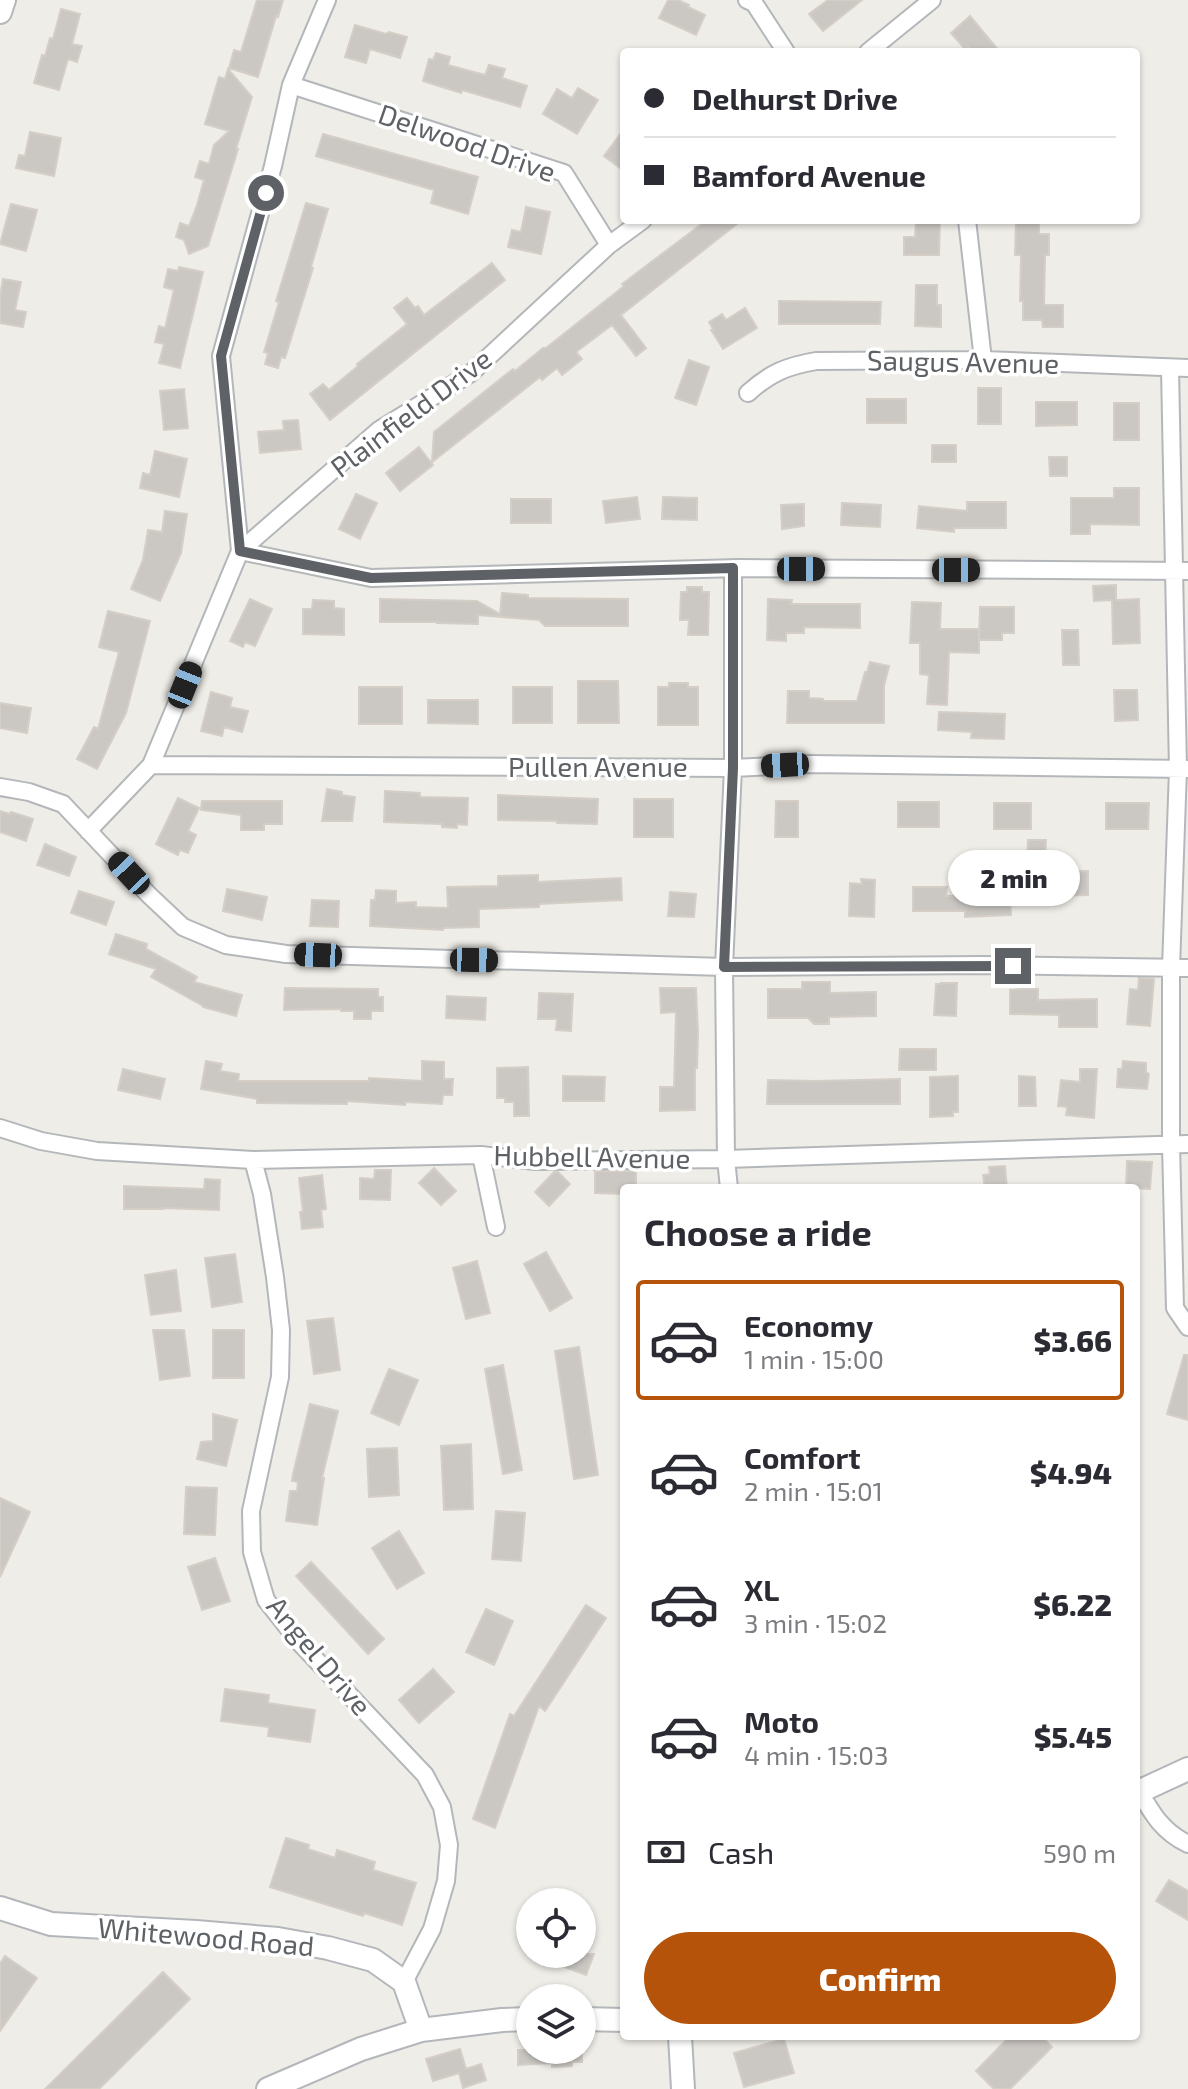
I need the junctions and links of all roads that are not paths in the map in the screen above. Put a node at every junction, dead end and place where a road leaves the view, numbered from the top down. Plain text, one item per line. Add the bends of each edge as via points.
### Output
1 (4, 0) edge
2 (327, 0) edge
3 (747, 0) edge
4 (932, 0) edge
5 (0, 12) edge
6 (783, 48) edge
7 (880, 48) edge
8 (291, 85) junction
9 (638, 224) edge
10 (967, 224) edge
11 (609, 245) junction
12 (983, 360) junction
13 (1170, 368) junction
14 (1188, 368) edge
15 (748, 393) dead end
16 (240, 551) junction
17 (733, 568) junction
18 (1181, 571) edge
19 (151, 765) junction
20 (733, 768) junction
21 (1183, 769) edge
22 (0, 787) edge
23 (88, 831) junction
24 (724, 967) junction
25 (1180, 968) edge
26 (0, 1128) edge
27 (1180, 1144) edge
28 (481, 1155) junction
29 (726, 1159) junction
30 (253, 1160) junction
31 (729, 1184) edge
32 (496, 1227) dead end
33 (1182, 1308) edge
34 (1188, 1327) edge
35 (1188, 1769) edge
36 (1140, 1791) edge
37 (1140, 1795) edge
38 (1188, 1844) edge
39 (0, 1908) edge
40 (404, 1982) junction
41 (596, 2019) edge
42 (516, 2020) edge
43 (620, 2020) edge
44 (421, 2030) junction
45 (680, 2040) edge
46 (268, 2089) edge
47 (683, 2089) edge

1 - 5 street
2 - 8 street
3 - 6 street
4 - 7 street
8 - 11 street, Delwood Drive via 564,173
8 - 16 street via 221,356
9 - 11 street, Plainfield Drive
10 - 12 street
11 - 16 street, Plainfield Drive via 471,373 379,430
12 - 13 street, Saugus Avenue
12 - 15 street, Saugus Avenue via 816,361 775,372
13 - 14 street, Saugus Avenue
13 - 18 street
16 - 17 street via 371,578
16 - 19 street, Plainfield Drive
17 - 18 street
17 - 20 street
18 - 21 street
19 - 20 street, Pullen Avenue
19 - 23 street, Plainfield Drive
20 - 21 street, Pullen Avenue via 811,764
20 - 24 street
21 - 25 street
22 - 23 street via 63,804
23 - 24 street via 183,927 226,945 286,954
24 - 25 street
24 - 29 street
25 - 27 street
26 - 30 street, Hubbell Avenue via 97,1151
27 - 29 street, Hubbell Avenue
27 - 33 street
28 - 29 street, Hubbell Avenue via 535,1161
28 - 30 street, Hubbell Avenue
28 - 32 street
29 - 31 street
30 - 40 street, Angel Drive via 281,1330 280,1377 251,1511 252,1552 266,1600 425,1775 442,1807 449,1845 446,1881 432,1929
33 - 34 street
35 - 36 street
37 - 38 street via 1157,1822
39 - 40 street, Whitewood Road via 51,1924 278,1939 328,1948 373,1960
40 - 44 street
41 - 43 street
42 - 44 street
44 - 46 street
45 - 47 street

